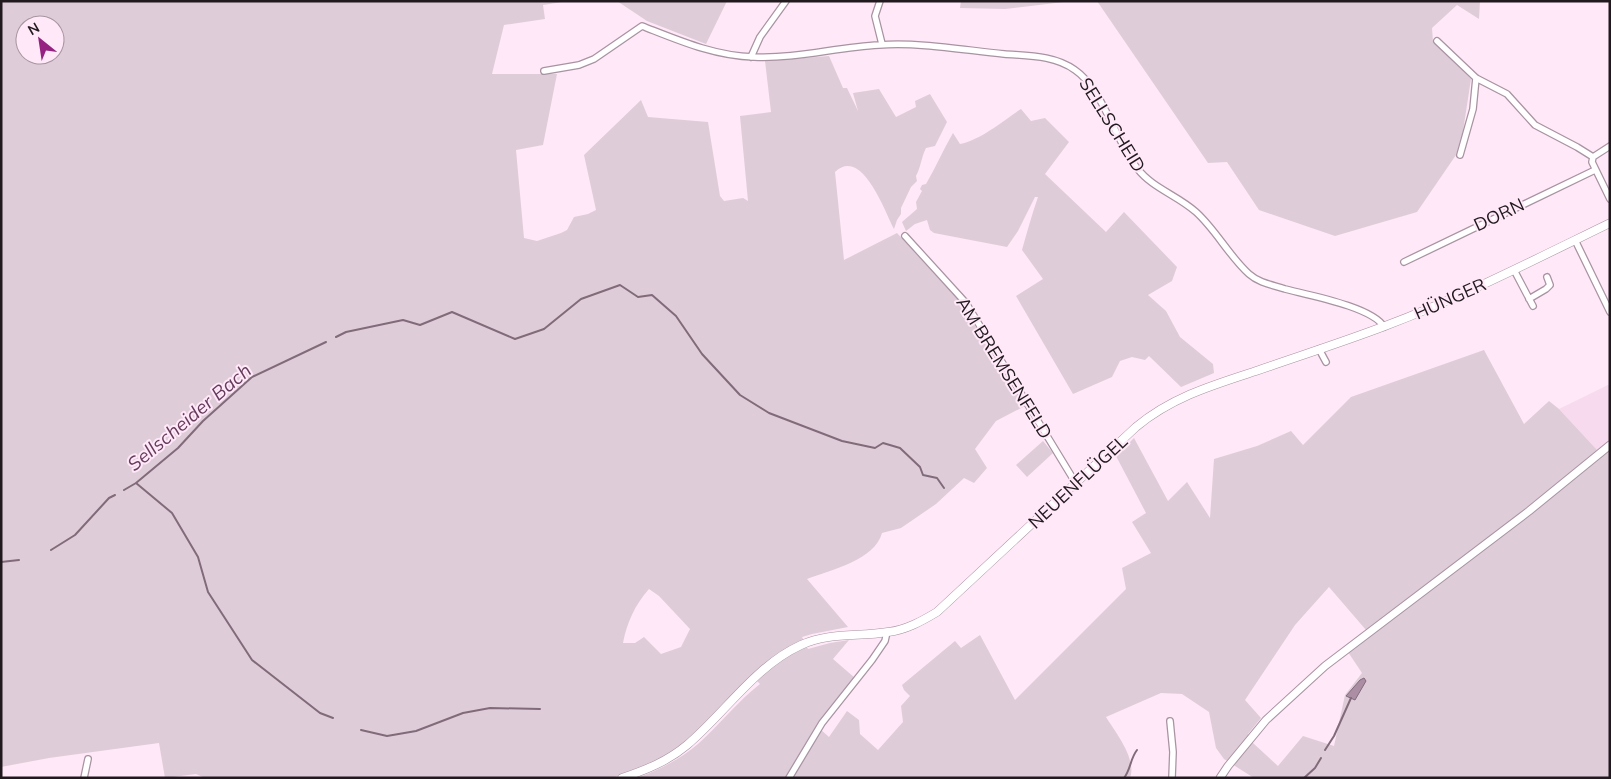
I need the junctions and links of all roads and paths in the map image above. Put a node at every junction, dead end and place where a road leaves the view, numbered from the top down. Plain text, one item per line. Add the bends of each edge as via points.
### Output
1 (786, 1) edge
2 (880, 1) edge
3 (1437, 41) dead end
4 (882, 44) junction
5 (751, 57) junction
6 (544, 71) dead end
7 (1476, 78) junction
8 (1610, 146) edge
9 (1460, 155) dead end
10 (1593, 157) junction
11 (1595, 170) junction
12 (1610, 200) edge
13 (1610, 223) edge
14 (905, 236) dead end
15 (1575, 240) junction
16 (1404, 262) dead end
17 (1514, 270) junction
18 (1547, 277) dead end
19 (1529, 299) junction
20 (1533, 306) dead end
21 (1610, 312) edge
22 (1384, 326) junction
23 (1319, 349) junction
24 (1326, 362) dead end
25 (1610, 445) edge
26 (1075, 484) junction
27 (888, 632) junction
28 (1170, 721) dead end
29 (88, 759) dead end
30 (84, 778) edge
31 (622, 778) edge
32 (789, 778) edge
33 (1172, 778) edge
34 (1220, 778) edge

1 - 5 street via 760,37
2 - 4 street via 875,16
3 - 7 street
4 - 5 street, SELLSCHEID via 806,55
4 - 22 street, SELLSCHEID via 1038,56 1070,66 1090,84 1140,172 1198,214 1249,274 1266,284 1362,311
5 - 6 street, SELLSCHEID via 708,50 642,26 594,59
7 - 9 street via 1473,109
7 - 10 street via 1507,94 1538,127
8 - 10 street
10 - 11 street
11 - 12 street
11 - 16 street, DORN
13 - 15 main road, HÜNGER
14 - 26 street, AM BREMSENFELD via 966,303
15 - 17 main road, HÜNGER
15 - 21 street
17 - 19 street
17 - 22 main road, HÜNGER
18 - 19 street via 1550,285 1546,290
19 - 20 street
22 - 23 main road, NEUENFLÜGEL
23 - 24 street
23 - 26 main road, NEUENFLÜGEL via 1174,401 1146,419
25 - 34 street via 1529,511 1335,658 1266,720
26 - 27 main road, NEUENFLÜGEL via 944,607 912,626
27 - 31 main road, NEUENFLÜGEL via 816,640 800,645 746,686 678,752 652,767
27 - 32 street via 872,660 822,723
28 - 33 street
29 - 30 street

